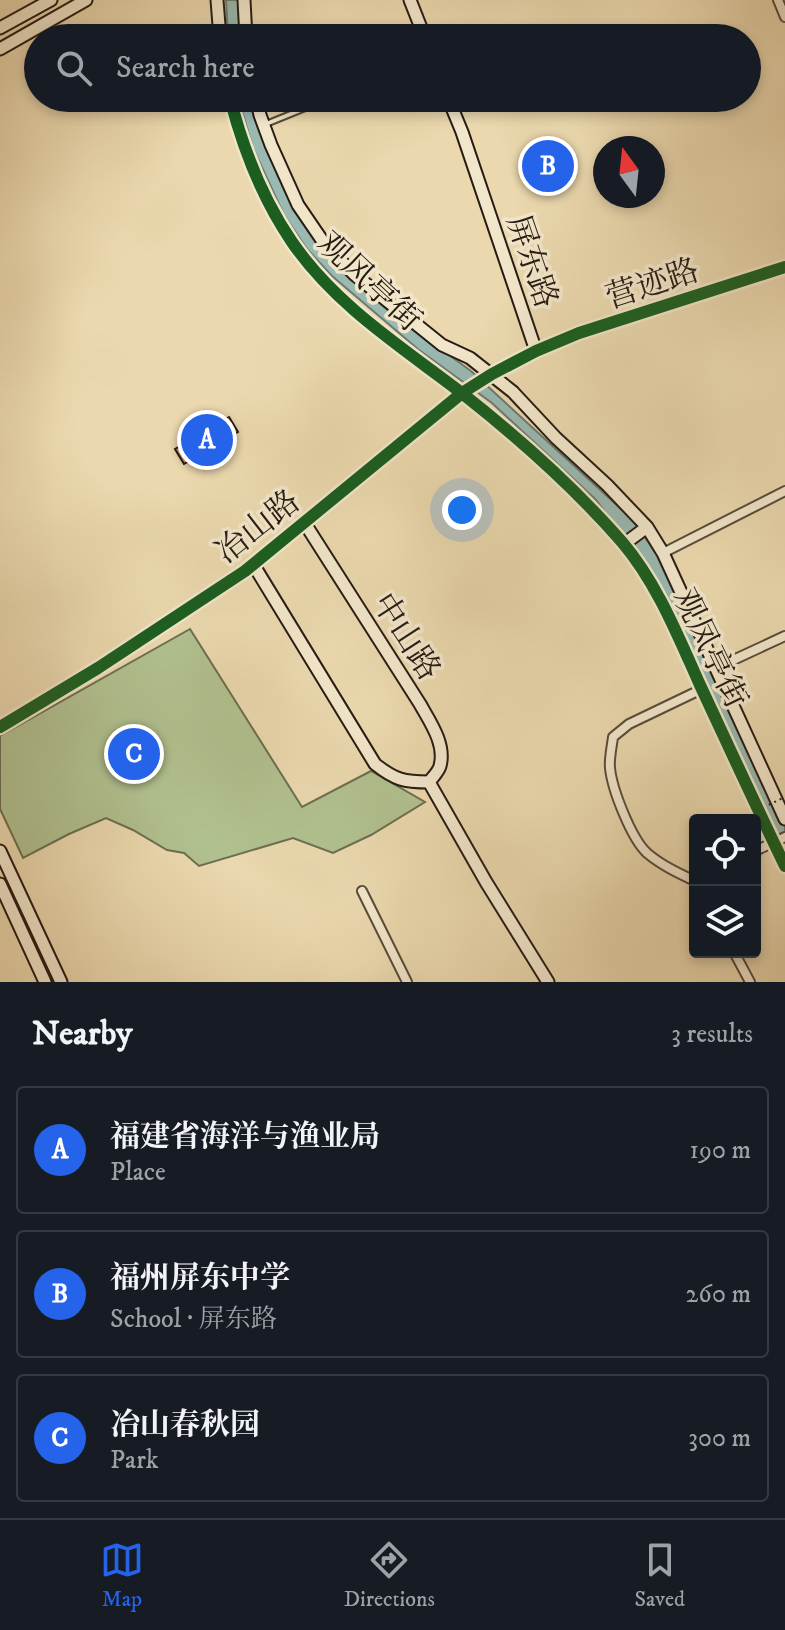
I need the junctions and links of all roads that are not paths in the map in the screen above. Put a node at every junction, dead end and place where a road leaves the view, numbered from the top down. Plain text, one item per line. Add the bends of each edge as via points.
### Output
1 (51, 0) edge
2 (86, 0) edge
3 (217, 0) edge
4 (244, 0) edge
5 (410, 0) edge
6 (778, 0) edge
7 (785, 17) edge
8 (15, 20) junction
9 (43, 24) edge
10 (219, 24) edge
11 (245, 24) edge
12 (419, 24) edge
13 (0, 28) edge
14 (23, 35) joint
15 (0, 49) edge
16 (234, 112) edge
17 (260, 112) edge
18 (296, 112) edge
19 (454, 112) edge
20 (264, 125) junction
21 (785, 267) edge
22 (536, 351) junction
23 (492, 374) junction
24 (462, 393) junction
25 (785, 491) edge
26 (304, 522) junction
27 (647, 527) junction
28 (624, 544) junction
29 (663, 553) junction
30 (253, 564) junction
31 (785, 636) edge
32 (716, 668) junction
33 (702, 689) junction
34 (0, 727) edge
35 (429, 782) junction
36 (784, 816) edge
37 (779, 840) edge
38 (0, 851) edge
39 (785, 866) edge
40 (689, 878) edge
41 (0, 884) edge
42 (362, 891) dead end
43 (737, 958) edge
44 (45, 982) edge
45 (61, 982) edge
46 (407, 982) edge
47 (548, 982) edge
48 (750, 982) edge

1 - 8 street
2 - 9 street
3 - 10 street
4 - 11 street
5 - 12 street
6 - 7 street
8 - 13 street
8 - 14 street
14 - 15 street
16 - 24 street, 观风亭街 via 273,213 307,262 356,313
17 - 20 street, 观风亭街
18 - 20 lane
19 - 22 street, 屏东路
20 - 23 street, 观风亭街 via 298,205 326,246 442,345
21 - 22 street, 营迹路
22 - 23 street, 冶山路
23 - 24 street, 冶山路
23 - 27 street, 观风亭街
24 - 26 street, 冶山路
24 - 28 street, 观风亭街 via 568,484
25 - 29 street
26 - 30 street, 冶山路
26 - 35 street, 中山路 via 435,732 442,751 440,768
27 - 28 street
27 - 29 street, 观风亭街
28 - 33 street, 观凤亭街 via 648,578
29 - 32 street, 观风亭街
30 - 34 street, 冶山路
30 - 35 street via 375,764 391,777
31 - 32 street
32 - 36 street, 观风亭街
33 - 37 street, 观凤亭街 via 758,810
33 - 40 street via 613,737 610,767 618,799 645,851
35 - 47 street
37 - 39 street, 观凤亭街
38 - 45 street
41 - 44 street
42 - 46 street
43 - 48 street

